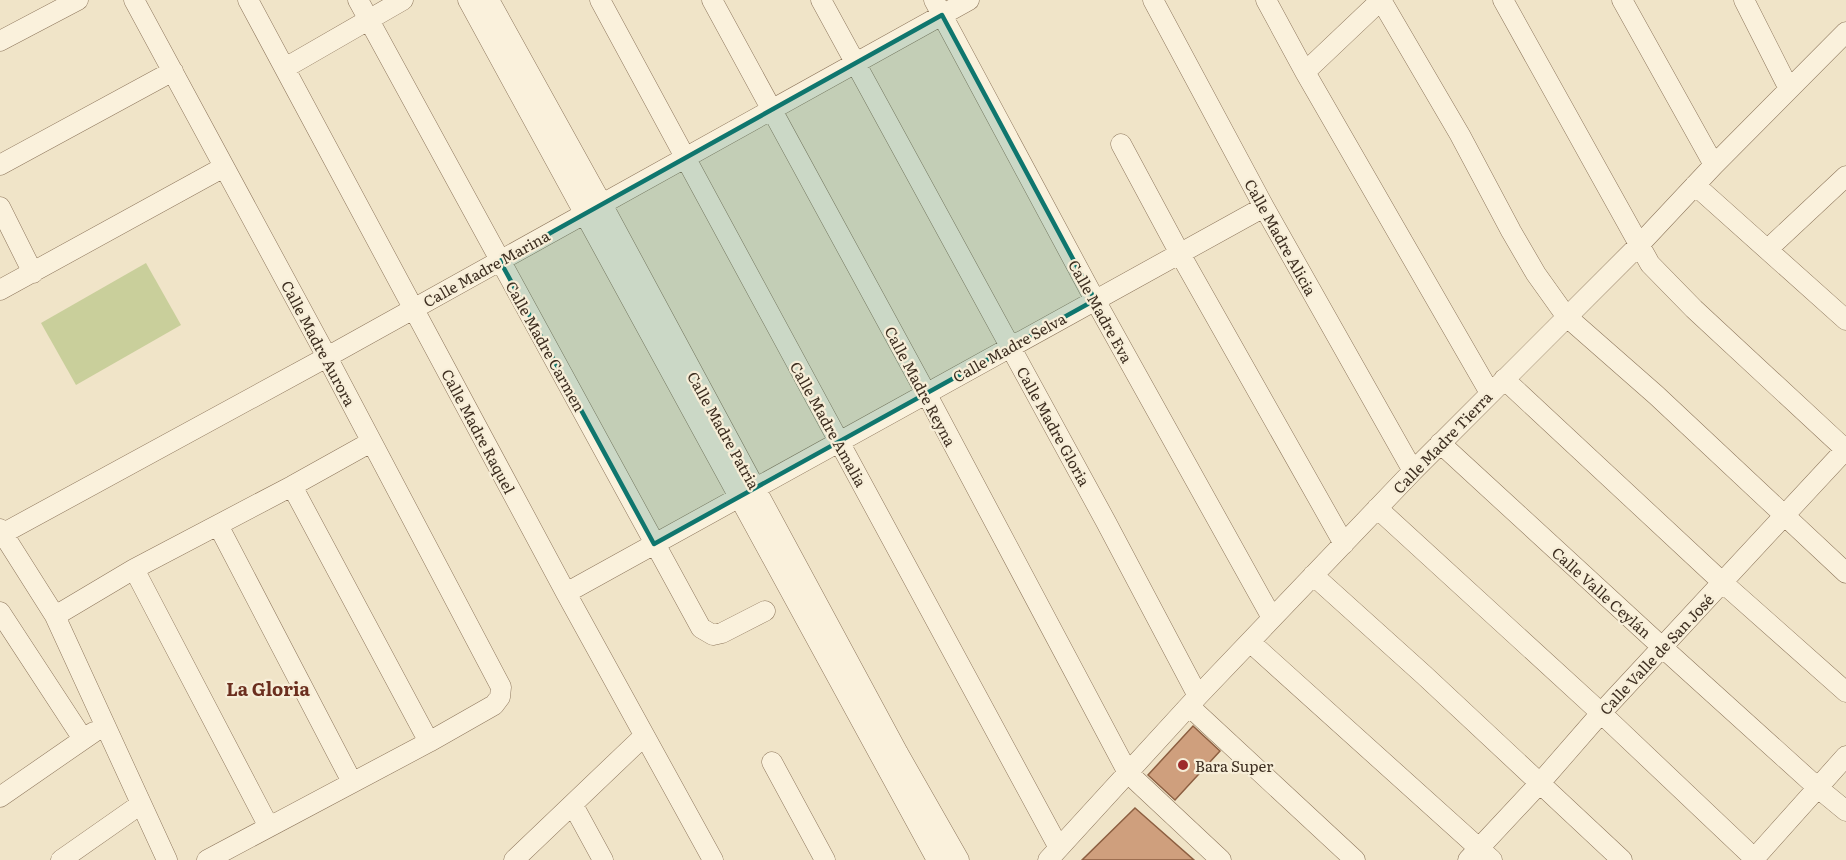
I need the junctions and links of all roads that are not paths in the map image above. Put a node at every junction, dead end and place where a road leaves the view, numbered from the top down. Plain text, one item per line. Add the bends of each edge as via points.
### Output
1 (78, 0) edge
2 (134, 0) edge
3 (248, 0) edge
4 (358, 0) edge
5 (403, 0) edge
6 (468, 0) edge
7 (489, 0) edge
8 (600, 0) edge
9 (712, 0) edge
10 (821, 0) edge
11 (969, 0) edge
12 (1154, 0) edge
13 (1266, 0) edge
14 (1381, 0) edge
15 (1503, 0) edge
16 (1622, 0) edge
17 (1744, 0) edge
18 (938, 7) edge
19 (369, 20) junction
20 (1846, 32) edge
21 (0, 41) edge
22 (856, 64) junction
23 (285, 68) junction
24 (173, 71) junction
25 (1305, 72) junction
26 (1789, 89) junction
27 (770, 110) junction
28 (1121, 144) dead end
29 (683, 158) junction
30 (0, 165) edge
31 (1714, 165) junction
32 (224, 167) junction
33 (1846, 176) edge
34 (1695, 185) junction
35 (602, 204) junction
36 (0, 207) edge
37 (1264, 207) junction
38 (584, 214) junction
39 (1640, 244) junction
40 (1768, 249) junction
41 (1179, 252) junction
42 (500, 261) junction
43 (33, 273) junction
44 (0, 290) edge
45 (1095, 300) junction
46 (414, 308) junction
47 (1566, 316) junction
48 (1846, 320) edge
49 (1010, 346) junction
50 (327, 357) junction
51 (1504, 379) junction
52 (926, 393) junction
53 (1490, 393) junction
54 (371, 442) junction
55 (838, 442) junction
56 (1440, 443) junction
57 (1846, 449) edge
58 (1413, 471) junction
59 (292, 486) junction
60 (756, 488) junction
61 (739, 497) junction
62 (1377, 508) junction
63 (1786, 516) junction
64 (218, 525) junction
65 (1, 532) edge
66 (1344, 543) junction
67 (654, 544) junction
68 (134, 569) junction
69 (1846, 573) edge
70 (1313, 575) junction
71 (1722, 582) junction
72 (566, 593) junction
73 (765, 610) dead end
74 (0, 612) edge
75 (55, 616) junction
76 (1272, 618) junction
77 (1250, 642) junction
78 (1662, 647) junction
79 (1846, 692) edge
80 (1193, 701) junction
81 (1601, 713) junction
82 (104, 726) junction
83 (644, 736) junction
84 (83, 739) junction
85 (429, 742) junction
86 (1846, 756) edge
87 (772, 762) dead end
88 (1128, 773) junction
89 (352, 782) junction
90 (1540, 783) junction
91 (1818, 788) junction
92 (1, 793) edge
93 (141, 804) junction
94 (573, 805) junction
95 (1846, 811) edge
96 (269, 827) junction
97 (1054, 854) edge
98 (1480, 856) edge
99 (1753, 859) edge
100 (61, 860) edge
101 (167, 860) edge
102 (207, 860) edge
103 (514, 860) edge
104 (603, 860) edge
105 (713, 860) edge
106 (825, 860) edge
107 (937, 860) edge
108 (959, 860) edge
109 (1221, 860) edge
110 (1355, 860) edge
111 (1622, 860) edge

1 - 21 street
2 - 24 street, Calle Madre Aurora
3 - 23 street, Calle Madre Raquel
4 - 19 street, Calle Madre Carmen
5 - 19 street
6 - 38 street, Calle Madre Patria
7 - 35 street, Calle Madre Patria
8 - 29 street, Calle Madre Amalia
9 - 27 street, Calle Madre Reyna
10 - 22 street, Calle Madre Gloria
11 - 18 street, Calle Madre Marina
12 - 37 street, Calle Madre Alicia
13 - 25 street
14 - 25 street
14 - 47 street via 1521,249
15 - 39 street
16 - 31 street
17 - 26 street
18 - 22 street, Calle Madre Marina
18 - 45 street, Calle Madre Eva
19 - 23 street
19 - 42 street, Calle Madre Carmen
20 - 26 street, Calle Madre Tierra
22 - 27 street, Calle Madre Marina
22 - 49 street, Calle Madre Gloria
23 - 46 street, Calle Madre Raquel
24 - 30 street
24 - 32 street, Calle Madre Aurora
25 - 53 street
26 - 31 street, Calle Madre Tierra
27 - 29 street, Calle Madre Marina
27 - 52 street, Calle Madre Reyna
28 - 41 street
29 - 35 street, Calle Madre Marina
29 - 55 street, Calle Madre Amalia
31 - 34 street, Calle Madre Tierra
32 - 43 street
32 - 50 street, Calle Madre Aurora
33 - 40 street
34 - 39 street, Calle Madre Tierra
34 - 40 street
35 - 38 street, Calle Madre Marina
35 - 60 street, Calle Madre Patria
36 - 43 street
37 - 41 street, Calle Madre Selva
37 - 58 street, Calle Madre Alicia
38 - 42 street, Calle Madre Marina
38 - 61 street, Calle Madre Patria
39 - 47 street, Calle Madre Tierra
39 - 57 street via 1650,264 1665,280
40 - 48 street
41 - 45 street, Calle Madre Selva
41 - 66 street
42 - 46 street, Calle Madre Marina
42 - 67 street, Calle Madre Carmen
43 - 44 street
45 - 49 street, Calle Madre Selva
45 - 76 street, Calle Madre Eva
46 - 50 street, Calle Madre Marina
46 - 72 street, Calle Madre Raquel
47 - 51 street, Calle Madre Tierra
47 - 63 street
49 - 52 street, Calle Madre Selva
49 - 80 street, Calle Madre Gloria via 1106,522
50 - 54 street, Calle Madre Aurora
50 - 65 street, Calle Madre Marina
51 - 53 street, Calle Madre Tierra
51 - 71 street
52 - 55 street, Calle Madre Selva
52 - 88 street, Calle Madre Reyna
53 - 56 street, Calle Madre Tierra
54 - 59 street
54 - 85 street, Calle Madre Aurora via 501,687 494,705
55 - 60 street, Calle Madre Selva
55 - 97 street, Calle Madre Amalia
56 - 58 street, Calle Madre Tierra
56 - 78 street, Calle Valle Ceylán
57 - 63 street, Calle Valle de San José
58 - 62 street, Calle Madre Tierra
59 - 64 street
59 - 85 street
60 - 61 street, Calle Madre Selva
60 - 108 street, Calle Madre Patria
61 - 67 street, Calle Madre Selva
61 - 107 street, Calle Madre Patria
62 - 66 street, Calle Madre Tierra
62 - 81 street
63 - 69 street
63 - 71 street, Calle Valle de San José
64 - 68 street
64 - 89 street
65 - 75 street
66 - 70 street, Calle Madre Tierra
67 - 72 street, Calle Madre Selva
67 - 73 street, Calle Madre Carmen via 706,633 722,633
68 - 75 street
68 - 96 street
70 - 76 street, Calle Madre Tierra
70 - 90 street
71 - 78 street, Calle Valle de San José
71 - 79 street
72 - 83 street, Calle Madre Raquel
74 - 84 street
75 - 82 street
76 - 77 street, Calle Madre Tierra
77 - 80 street, Calle Madre Tierra
77 - 98 street
78 - 81 street, Calle Valle de San José
78 - 91 street, Calle Valle Ceylán
80 - 88 street, Calle Madre Tierra
80 - 110 street, Calle Madre Gloria
81 - 90 street, Calle Valle de San José
81 - 99 street
82 - 84 street
82 - 93 street
83 - 94 street
83 - 105 street, Calle Madre Raquel
84 - 92 street
85 - 89 street
86 - 91 street
87 - 106 street
88 - 97 street, Calle Madre Tierra
88 - 109 street, Calle Madre Reyna
89 - 96 street
90 - 98 street, Calle Valle de San José
90 - 111 street
91 - 95 street, Calle Valle Ceylán
91 - 99 street
93 - 100 street
93 - 101 street
94 - 103 street
94 - 104 street
96 - 102 street

